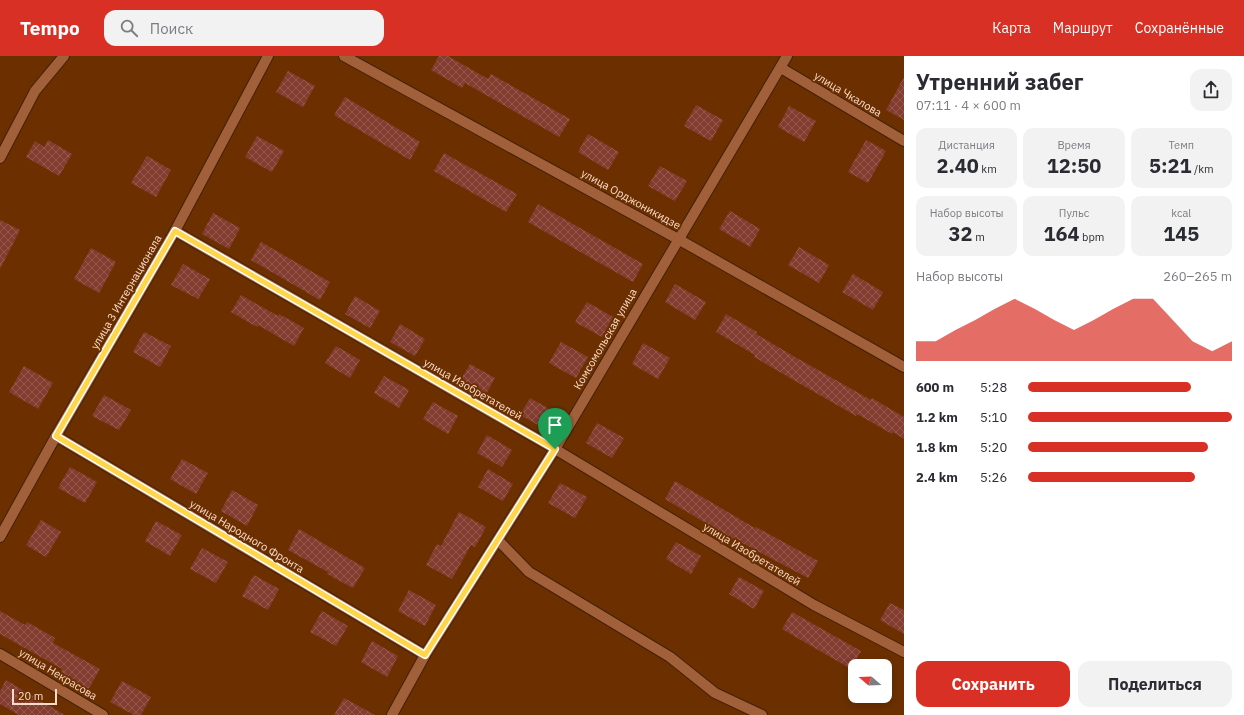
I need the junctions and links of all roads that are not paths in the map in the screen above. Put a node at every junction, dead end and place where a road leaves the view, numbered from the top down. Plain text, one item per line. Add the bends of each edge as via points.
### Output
1 (64, 56) edge
2 (268, 56) edge
3 (344, 56) edge
4 (787, 56) edge
5 (781, 68) junction
6 (904, 141) edge
7 (0, 158) edge
8 (175, 231) junction
9 (678, 239) junction
10 (904, 366) edge
11 (56, 436) junction
12 (555, 449) junction
13 (0, 537) edge
14 (498, 540) junction
15 (904, 652) edge
16 (0, 654) edge
17 (425, 655) junction
18 (103, 715) edge
19 (392, 715) edge
20 (762, 715) edge

1 - 7 street via 36,91
2 - 8 street, улица 3 Интернационала
3 - 9 street, улица Орджоникидзе
4 - 5 street, Комсомольская улица
5 - 6 street, улица Чкалова
5 - 9 street, Комсомольская улица
8 - 11 street, улица 3 Интернационала
8 - 12 street, улица Изобретателей
9 - 10 street, улица Орджоникидзе
9 - 12 street, Комсомольская улица
11 - 13 street, улица 3 Интернационала
11 - 17 street, улица Народного Фронта
12 - 14 street, Комсомольская улица
12 - 15 street, улица Изобретателей via 814,605
14 - 17 street, Комсомольская улица
14 - 20 street via 529,572 670,657 715,693
16 - 18 street, улица Некрасова
17 - 19 street, Комсомольская улица

